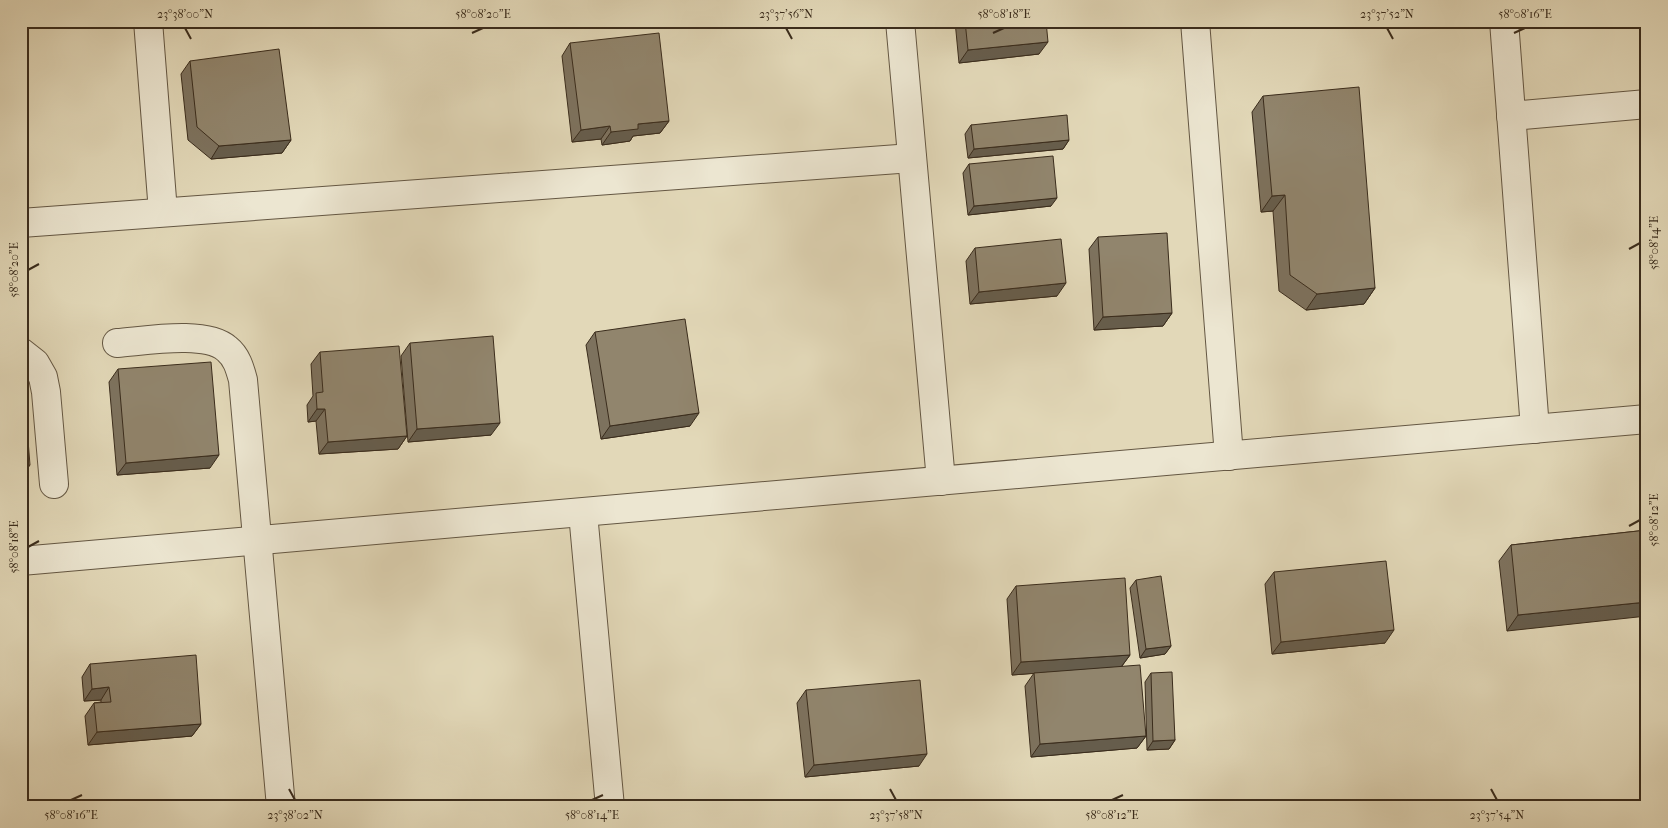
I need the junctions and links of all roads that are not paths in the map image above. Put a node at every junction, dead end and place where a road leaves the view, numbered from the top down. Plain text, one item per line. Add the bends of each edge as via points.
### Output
1 (148, 21) edge
2 (900, 21) edge
3 (1194, 21) edge
4 (1504, 21) edge
5 (1647, 104) edge
6 (1511, 116) junction
7 (912, 158) junction
8 (163, 212) junction
9 (21, 223) edge
10 (117, 343) dead end
11 (21, 352) edge
12 (1647, 419) edge
13 (1535, 429) junction
14 (1228, 456) junction
15 (941, 481) junction
16 (54, 484) dead end
17 (583, 513) junction
18 (258, 541) junction
19 (21, 561) edge
20 (281, 807) edge
21 (610, 807) edge

1 - 8 street
2 - 7 street
3 - 14 street
4 - 6 street
5 - 6 street
6 - 13 street
7 - 8 street
7 - 15 street
8 - 9 street
10 - 18 street via 204,339 227,349 238,364 243,380
11 - 16 street via 35,363 43,377
12 - 13 street
13 - 14 street
14 - 15 street
15 - 17 street
17 - 18 street
17 - 21 street
18 - 19 street
18 - 20 street

